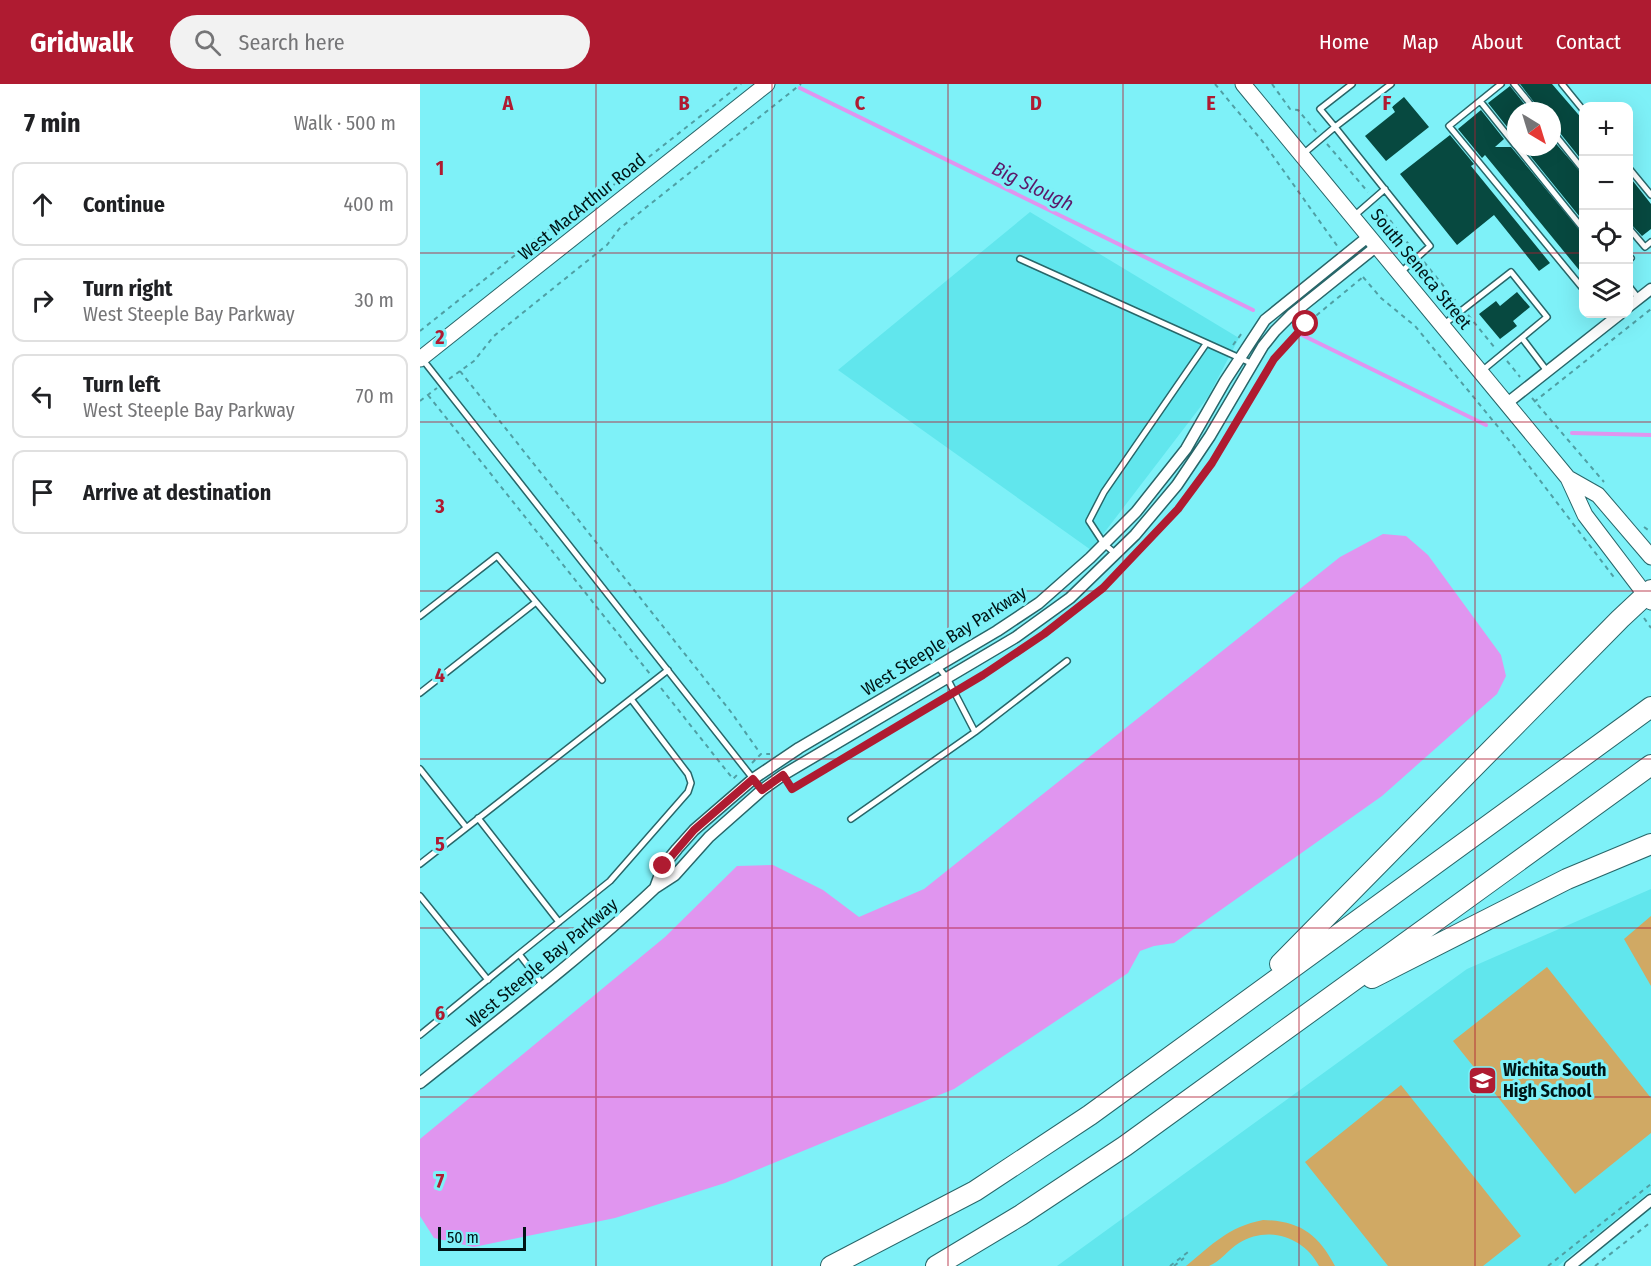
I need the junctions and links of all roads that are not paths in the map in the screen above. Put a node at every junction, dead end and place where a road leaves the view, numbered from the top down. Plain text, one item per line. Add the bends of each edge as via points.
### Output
1 (767, 84) edge
2 (1244, 84) edge
3 (1352, 84) edge
4 (1391, 84) edge
5 (1501, 84) edge
6 (1514, 84) edge
7 (1562, 84) edge
8 (1480, 101) junction
9 (1529, 102) edge
10 (1579, 105) edge
11 (1335, 127) junction
12 (1507, 136) edge
13 (1561, 142) edge
14 (1302, 154) junction
15 (1523, 156) edge
16 (1579, 165) edge
17 (1633, 172) edge
18 (1384, 189) junction
19 (1651, 195) edge
20 (1353, 217) junction
21 (1579, 224) edge
22 (1633, 232) edge
23 (1373, 241) junction
24 (1651, 242) edge
25 (1020, 259) dead end
26 (1400, 273) junction
27 (1579, 284) edge
28 (1651, 289) edge
29 (1633, 291) edge
30 (1639, 299) junction
31 (1633, 304) edge
32 (1615, 318) edge
33 (1442, 326) junction
34 (1522, 338) junction
35 (1206, 344) junction
36 (420, 358) edge
37 (1239, 358) junction
38 (1253, 364) junction
39 (1547, 371) junction
40 (1480, 373) junction
41 (1506, 404) junction
42 (1568, 478) junction
43 (1104, 544) junction
44 (1116, 554) junction
45 (1651, 557) edge
46 (1647, 600) edge
47 (536, 602) junction
48 (420, 616) edge
49 (1067, 661) dead end
50 (938, 667) junction
51 (668, 670) junction
52 (947, 678) junction
53 (602, 680) dead end
54 (420, 693) edge
55 (631, 699) junction
56 (1651, 707) edge
57 (975, 732) junction
58 (1651, 765) edge
59 (420, 769) edge
60 (753, 779) junction
61 (762, 790) junction
62 (478, 818) junction
63 (851, 819) dead end
64 (466, 827) junction
65 (1651, 844) edge
66 (420, 864) edge
67 (655, 888) junction
68 (420, 896) edge
69 (559, 922) junction
70 (519, 954) junction
71 (488, 980) junction
72 (543, 985) junction
73 (1239, 1007) junction
74 (1311, 1010) junction
75 (420, 1035) edge
76 (420, 1083) edge
77 (1651, 1200) edge
78 (842, 1264) edge
79 (1576, 1264) edge
80 (936, 1266) edge

1 - 36 street, West MacArthur Road
2 - 14 street, South Seneca Street
3 - 11 lane via 1320,109
4 - 11 lane
5 - 8 lane
6 - 9 lane
7 - 10 lane
8 - 12 lane
8 - 27 lane via 1449,126
11 - 14 lane
11 - 18 lane
13 - 16 lane
14 - 20 street, South Seneca Street
15 - 21 lane
17 - 19 lane
18 - 20 lane
18 - 26 lane via 1430,246
20 - 23 street, South Seneca Street
22 - 24 lane via 1645,247
23 - 26 street, South Seneca Street
23 - 37 street, West Steeple Bay Parkway via 1345,255 1265,320
23 - 38 street, West Steeple Bay Parkway via 1353,265 1275,330
25 - 35 lane
26 - 33 street, South Seneca Street
28 - 30 street
29 - 30 lane
30 - 31 street
32 - 39 street
33 - 34 lane via 1511,272 1547,317
33 - 40 street, South Seneca Street
34 - 39 lane
34 - 40 lane
35 - 37 lane
35 - 43 lane via 1104,492 1089,520
36 - 51 lane
37 - 38 lane
37 - 43 street, West Steeple Bay Parkway via 1186,449 1136,512
38 - 44 street, West Steeple Bay Parkway via 1177,485
39 - 41 street
40 - 41 street, South Seneca Street
41 - 42 street, South Seneca Street
42 - 45 street, South Seneca Street via 1598,495
42 - 46 street, South Seneca Street via 1585,516
43 - 44 lane
43 - 50 street, West Steeple Bay Parkway via 1039,603
44 - 52 street, West Steeple Bay Parkway via 1045,617
46 - 73 highway
47 - 48 lane via 497,556
47 - 53 lane
47 - 54 lane
49 - 57 lane
50 - 52 lane
50 - 60 street, West Steeple Bay Parkway
51 - 55 lane
51 - 60 lane
52 - 57 lane
52 - 61 street, West Steeple Bay Parkway
55 - 62 lane
55 - 69 lane via 692,783 610,881
56 - 73 highway
57 - 63 lane
58 - 74 highway
59 - 64 lane
60 - 61 lane
60 - 67 street, West Steeple Bay Parkway via 676,849 663,866
61 - 67 street, West Steeple Bay Parkway via 709,837 675,875
62 - 64 lane
62 - 69 lane
64 - 66 lane
65 - 74 highway via 1518,902
67 - 72 street, West Steeple Bay Parkway
68 - 71 lane
69 - 70 lane
70 - 71 lane
70 - 72 lane
71 - 75 lane
72 - 76 street, West Steeple Bay Parkway
73 - 78 highway via 1090,1115 975,1191
74 - 80 highway via 1125,1146
77 - 79 street

